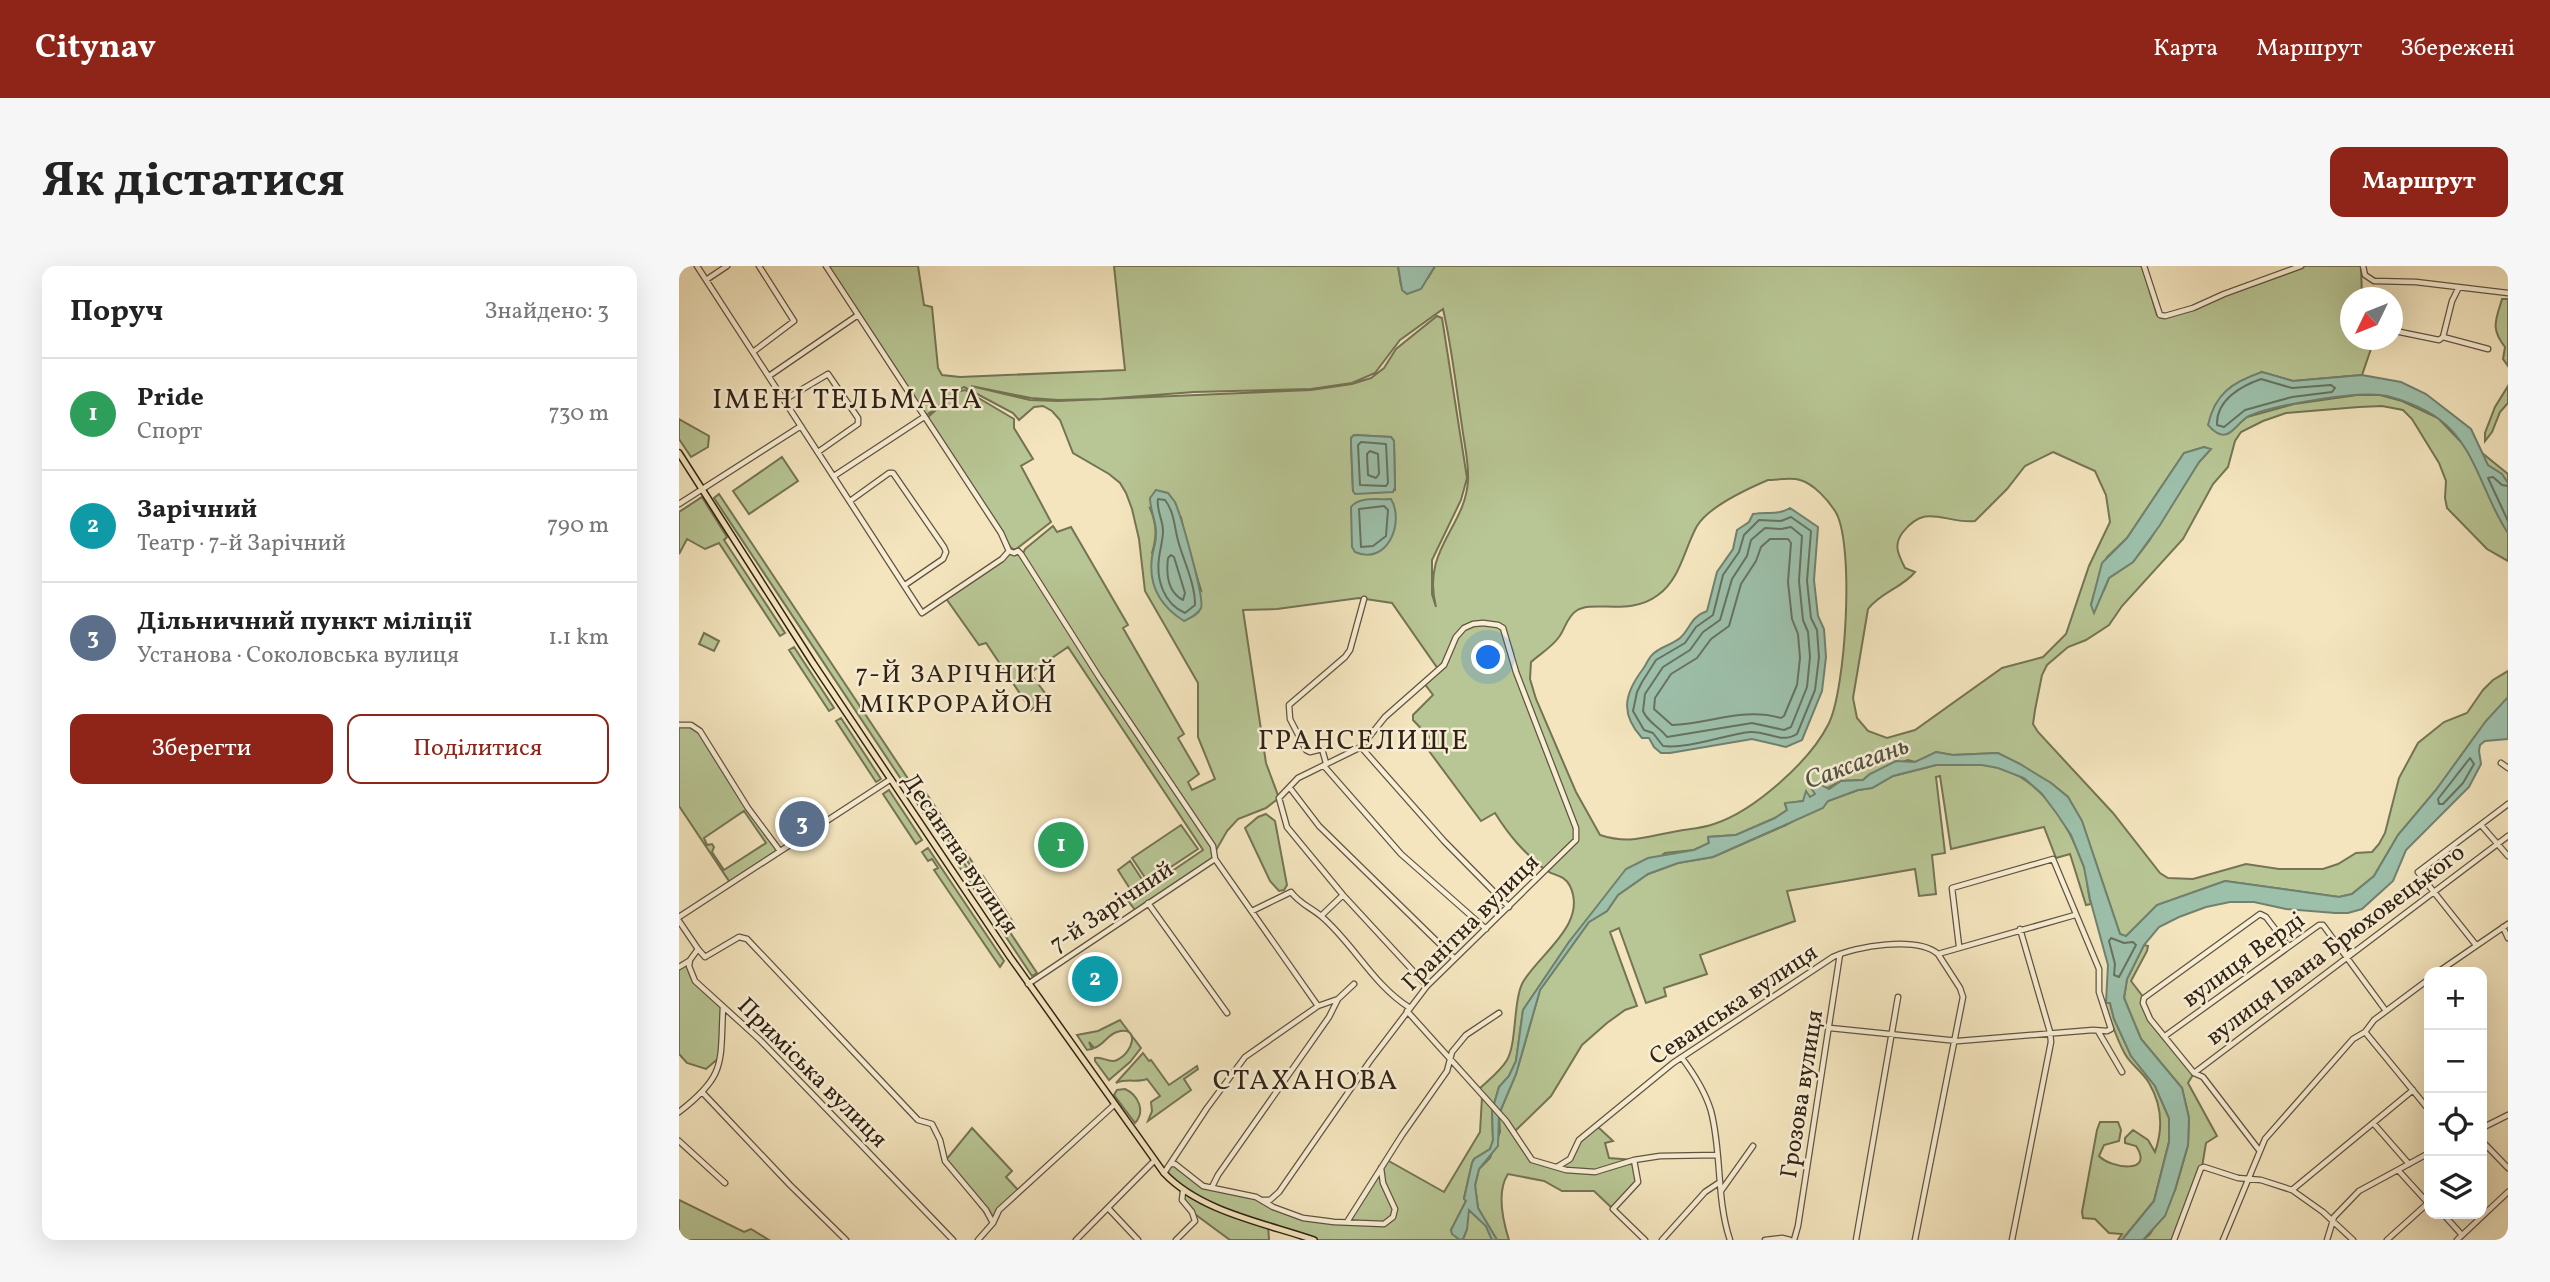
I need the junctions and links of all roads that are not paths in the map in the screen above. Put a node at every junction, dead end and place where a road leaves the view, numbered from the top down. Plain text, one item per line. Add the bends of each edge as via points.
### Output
1 (697, 266) edge
2 (727, 266) edge
3 (759, 266) edge
4 (825, 266) edge
5 (2144, 266) edge
6 (2301, 266) edge
7 (2363, 266) edge
8 (706, 280) junction
9 (2458, 289) junction
10 (2508, 293) edge
11 (858, 315) junction
12 (2403, 333) edge
13 (2443, 337) junction
14 (2488, 349) dead end
15 (753, 352) junction
16 (769, 376) junction
17 (784, 400) junction
18 (924, 417) junction
19 (801, 426) junction
20 (818, 452) junction
21 (679, 453) edge
22 (834, 477) junction
23 (702, 489) junction
24 (850, 501) junction
25 (679, 504) edge
26 (1009, 551) junction
27 (905, 585) junction
28 (1364, 599) dead end
29 (679, 725) edge
30 (1361, 747) junction
31 (2501, 763) dead end
32 (1325, 764) junction
33 (2508, 768) edge
34 (891, 779) junction
35 (1290, 788) junction
36 (2508, 804) edge
37 (2481, 825) junction
38 (2508, 836) edge
39 (2498, 844) junction
40 (780, 851) junction
41 (2508, 856) edge
42 (1215, 859) junction
43 (2434, 891) junction
44 (1343, 895) junction
45 (1148, 903) junction
46 (1509, 907) junction
47 (1252, 911) junction
48 (2075, 915) junction
49 (1320, 916) junction
50 (679, 919) edge
51 (2505, 925) edge
52 (1486, 929) junction
53 (2020, 929) junction
54 (2508, 938) edge
55 (2476, 945) junction
56 (1959, 946) junction
57 (2288, 946) junction
58 (698, 949) junction
59 (1840, 954) junction
60 (1938, 954) junction
61 (1454, 958) junction
62 (690, 960) junction
63 (2346, 960) junction
64 (679, 967) edge
65 (2445, 967) edge
66 (2424, 983) edge
67 (1028, 984) junction
68 (1354, 985) dead end
69 (1427, 986) junction
70 (1898, 998) dead end
71 (1338, 999) junction
72 (723, 1006) junction
73 (1318, 1006) junction
74 (1408, 1010) junction
75 (2386, 1011) junction
76 (1227, 1013) dead end
77 (1499, 1013) dead end
78 (1830, 1028) junction
79 (2098, 1030) junction
80 (2050, 1032) junction
81 (2365, 1032) junction
82 (1893, 1034) junction
83 (2165, 1036) junction
84 (1956, 1040) junction
85 (1449, 1057) junction
86 (1682, 1058) junction
87 (2122, 1072) dead end
88 (2194, 1073) junction
89 (2413, 1090) junction
90 (703, 1093) junction
91 (2424, 1104) edge
92 (1114, 1105) junction
93 (679, 1112) edge
94 (2508, 1115) edge
95 (2374, 1124) junction
96 (2487, 1126) edge
97 (679, 1141) edge
98 (1752, 1146) dead end
99 (2487, 1146) edge
100 (2259, 1150) junction
101 (1717, 1155) junction
102 (2424, 1156) edge
103 (1634, 1160) junction
104 (1154, 1161) junction
105 (1170, 1164) junction
106 (2409, 1164) junction
107 (1557, 1167) junction
108 (1381, 1168) junction
109 (2508, 1168) edge
110 (2398, 1170) junction
111 (1164, 1174) junction
112 (2249, 1179) junction
113 (1720, 1182) junction
114 (725, 1183) dead end
115 (1212, 1187) junction
116 (2292, 1190) junction
117 (1183, 1191) junction
118 (1720, 1191) junction
119 (2508, 1192) edge
120 (2424, 1199) edge
121 (1263, 1200) junction
122 (2424, 1207) edge
123 (1108, 1208) junction
124 (986, 1210) junction
125 (999, 1210) junction
126 (2446, 1219) edge
127 (2333, 1221) junction
128 (1347, 1222) junction
129 (993, 1223) junction
130 (1135, 1239) edge
131 (2459, 1239) edge
132 (846, 1240) edge
133 (953, 1240) edge
134 (978, 1240) edge
135 (1076, 1240) edge
136 (1176, 1240) edge
137 (1314, 1240) edge
138 (1645, 1240) edge
139 (1662, 1240) edge
140 (1730, 1240) edge
141 (1765, 1240) edge
142 (1792, 1240) edge
143 (1856, 1240) edge
144 (1915, 1240) edge
145 (2012, 1240) edge
146 (2174, 1240) edge
147 (2223, 1240) edge
148 (2327, 1240) edge
149 (2353, 1240) edge
150 (2387, 1240) edge

1 - 8 street
2 - 8 street
3 - 15 street via 794,321
4 - 11 street
5 - 6 street via 2160,315 2165,316
7 - 9 street via 2365,275 2374,281
8 - 15 street
9 - 10 street
9 - 13 street
11 - 16 street
11 - 18 street
12 - 13 street
13 - 14 street
15 - 16 street
16 - 17 street
17 - 19 street
17 - 20 street via 828,374 845,396 860,421
18 - 22 street
18 - 26 street
19 - 20 street
19 - 23 street
20 - 22 street
21 - 23 main road, Десантна вулиця
22 - 24 street
23 - 25 street
23 - 34 main road, Десантна вулиця
24 - 27 street
24 - 27 street via 893,473 944,547 943,559
26 - 27 street via 922,613
26 - 42 street via 1021,554 1213,846
28 - 32 street via 1350,650 1289,705 1290,719 1306,750 1322,749
29 - 40 street via 700,731
30 - 32 street
30 - 46 street
30 - 46 street, Гранітна вулиця via 1385,717 1444,665 1461,631 1473,624 1503,628 1577,834
31 - 33 street
32 - 35 street via 1298,778
32 - 52 street via 1380,830
34 - 40 street
34 - 67 main road, Десантна вулиця
35 - 44 street via 1279,798 1285,824
35 - 61 street via 1319,826
36 - 37 street
37 - 39 street, вулиця Івана Брюховецького
37 - 43 street via 2420,870 2419,875
38 - 39 street, вулиця Івана Брюховецького
39 - 41 street, вулиця Івана Брюховецького
39 - 43 street, вулиця Івана Брюховецького
40 - 50 street
42 - 45 street, 7-й Зарічний
42 - 47 street
43 - 55 street
43 - 63 street, вулиця Івана Брюховецького
44 - 49 street
44 - 69 street
45 - 67 street, 7-й Зарічний
45 - 76 street
46 - 52 street, Гранітна вулиця
47 - 49 street via 1291,892
47 - 73 street
48 - 53 street
48 - 56 street via 2052,859 1952,888
48 - 79 street via 2099,969 2099,992 2111,1027
49 - 74 street
50 - 58 street
51 - 54 street
51 - 55 street
52 - 61 street, Гранітна вулиця
53 - 56 street
53 - 80 street
55 - 65 street
56 - 60 street
57 - 63 street, вулиця Верді via 2321,925
57 - 83 street, вулиця Верді
57 - 83 street via 2260,914 2144,998 2144,1010
58 - 62 street
58 - 124 street via 708,957 739,937 747,939 918,1120 932,1124 945,1161
59 - 60 street, Севанська вулиця via 1909,944 1926,946
59 - 78 street, Грозова вулиця
59 - 86 street, Севанська вулиця
60 - 84 street via 1962,993
61 - 69 street, Гранітна вулиця
62 - 64 street
62 - 72 street, Приміська вулиця via 695,981
63 - 75 street, вулиця Верді
63 - 88 street, вулиця Івана Брюховецького
66 - 75 street
67 - 92 main road, Десантна вулиця
68 - 71 street
69 - 74 street, Гранітна вулиця
70 - 82 street
71 - 73 street
71 - 115 street
72 - 90 street via 718,1069
72 - 133 street, Приміська вулиця
73 - 105 street via 1245,1057
74 - 85 street
74 - 121 street, Гранітна вулиця via 1279,1192 1271,1200
75 - 81 street
77 - 85 street via 1466,1035
78 - 82 street
78 - 142 street, Грозова вулиця
79 - 80 street
79 - 87 street
80 - 84 street
80 - 145 street
81 - 89 street
81 - 100 street via 2350,1042
82 - 84 street
82 - 143 street
83 - 88 street
84 - 144 street
85 - 107 street via 1506,1121 1532,1160
85 - 108 street via 1447,1071
86 - 101 street via 1708,1102
86 - 107 street, Севанська вулиця via 1579,1140 1570,1159
88 - 100 street via 2203,1077
89 - 91 street
89 - 95 street
90 - 93 street
90 - 132 street
92 - 104 main road, Десантна вулиця
92 - 125 street
94 - 96 street
95 - 106 street
95 - 116 street
97 - 114 street
98 - 118 street
99 - 109 street
100 - 112 street
101 - 103 street
101 - 113 street
102 - 106 street
103 - 107 street via 1595,1172
103 - 138 street via 1638,1182 1612,1209
104 - 111 main road, Десантна вулиця
104 - 123 street
105 - 111 street
105 - 115 street
106 - 110 street
108 - 128 street
108 - 128 street via 1394,1204 1393,1217 1384,1224
110 - 120 street
110 - 127 street via 2359,1191
111 - 117 main road, Десантна вулиця
112 - 116 street
112 - 146 street via 2202,1167
112 - 147 street
113 - 118 street
113 - 139 street via 1705,1192
115 - 121 street
116 - 127 street
117 - 136 street via 1182,1200 1195,1221
117 - 137 main road, Десантна вулиця via 1220,1209
118 - 140 street
119 - 131 street
121 - 128 street via 1318,1221
122 - 150 street
123 - 130 street
123 - 135 street
124 - 125 street
124 - 129 street
125 - 129 street
126 - 131 street
127 - 148 street
127 - 149 street
129 - 134 street
141 - 142 street

